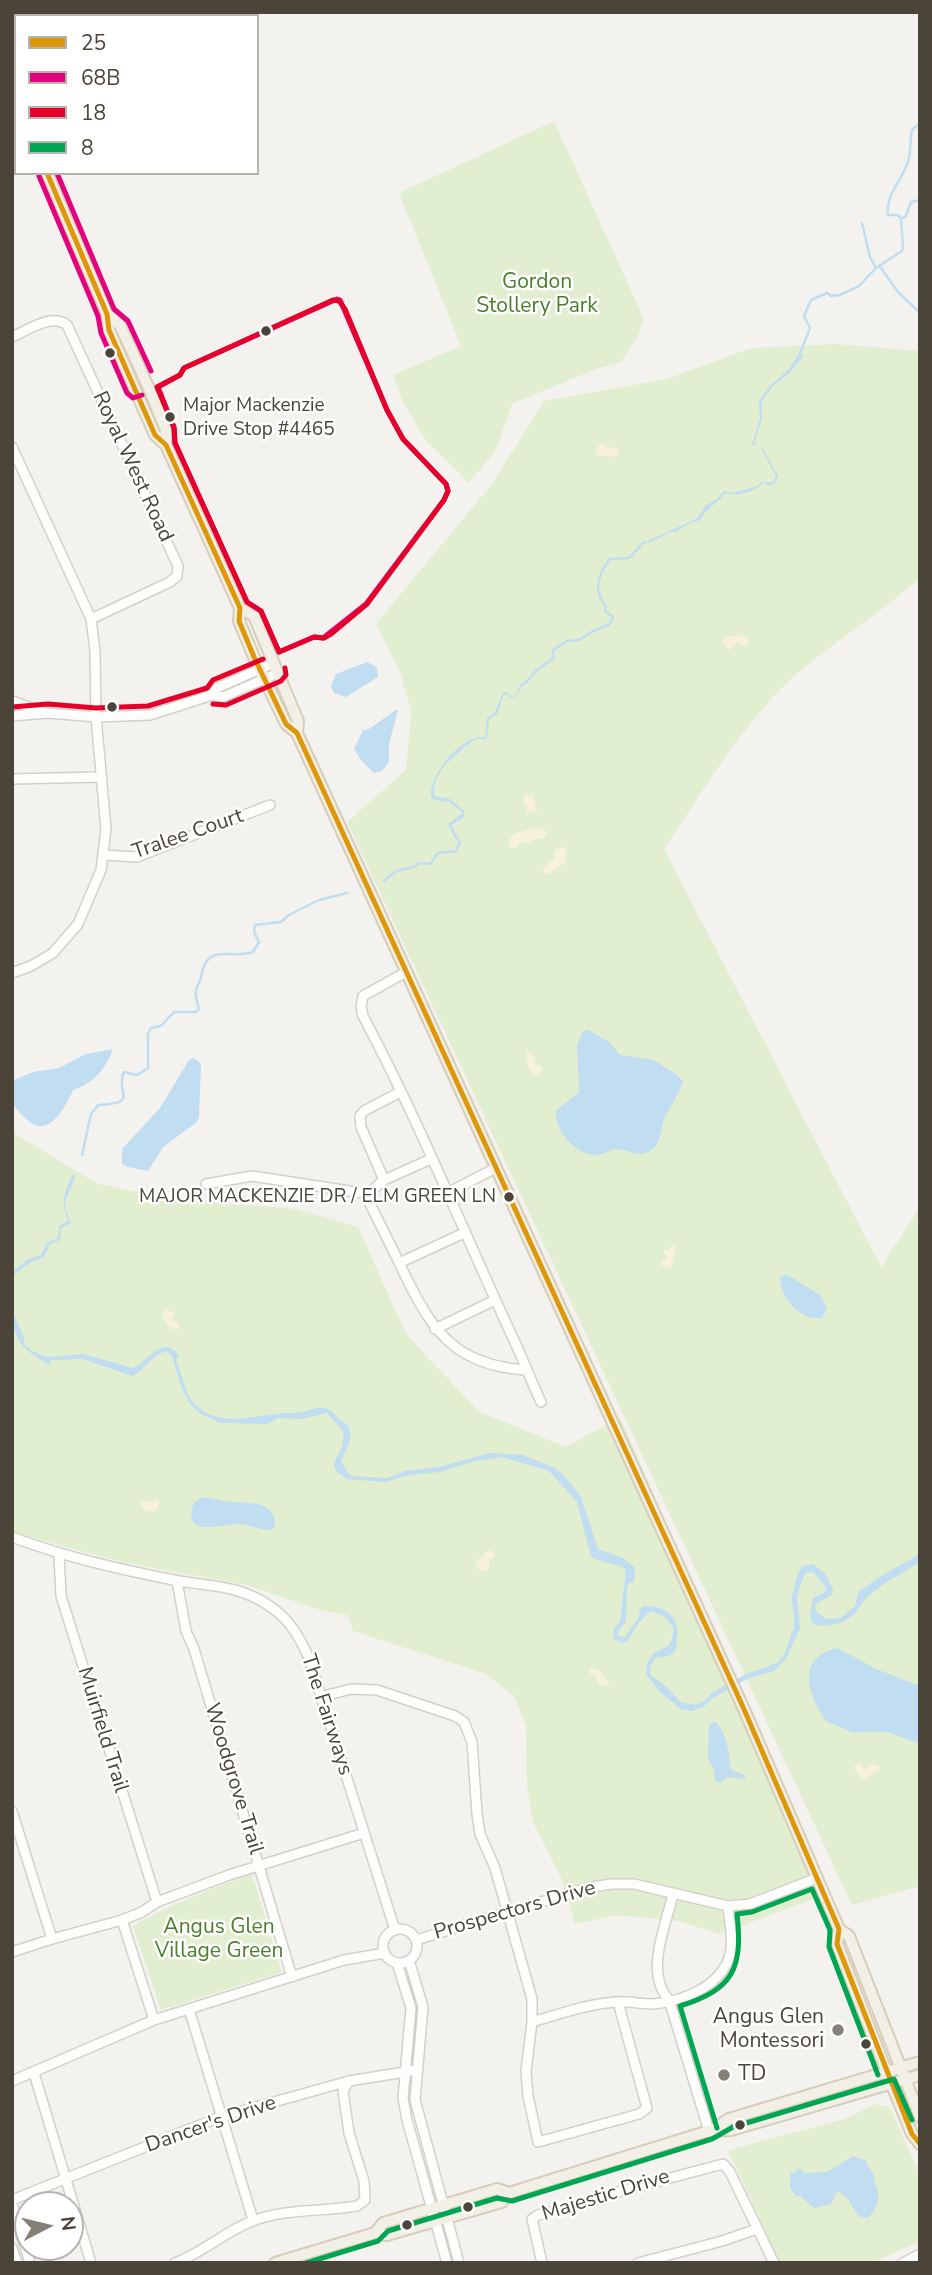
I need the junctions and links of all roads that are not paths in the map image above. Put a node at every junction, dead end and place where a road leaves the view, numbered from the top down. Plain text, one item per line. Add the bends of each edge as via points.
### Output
1 (48, 175) edge
2 (12, 337) edge
3 (12, 447) edge
4 (240, 608) junction
5 (91, 619) junction
6 (276, 668) junction
7 (262, 675) junction
8 (12, 701) edge
9 (48, 713) junction
10 (12, 716) edge
11 (96, 717) junction
12 (297, 733) junction
13 (101, 777) junction
14 (12, 779) edge
15 (271, 806) dead end
16 (104, 855) junction
17 (406, 972) junction
18 (12, 973) edge
19 (400, 1093) junction
20 (431, 1159) junction
21 (496, 1168) junction
22 (384, 1180) junction
23 (206, 1184) dead end
24 (447, 1193) junction
25 (369, 1194) junction
26 (464, 1233) junction
27 (399, 1262) junction
28 (495, 1300) junction
29 (435, 1329) junction
30 (525, 1370) junction
31 (541, 1402) dead end
32 (12, 1537) edge
33 (59, 1555) junction
34 (177, 1581) junction
35 (320, 1697) junction
36 (12, 1811) edge
37 (364, 1833) junction
38 (260, 1865) junction
39 (817, 1878) junction
40 (673, 1894) junction
41 (157, 1902) junction
42 (728, 1906) junction
43 (509, 1912) junction
44 (122, 1920) junction
45 (839, 1929) junction
46 (395, 1930) junction
47 (52, 1939) junction
48 (416, 1940) junction
49 (12, 1952) edge
50 (385, 1953) junction
51 (409, 1960) junction
52 (397, 1963) junction
53 (292, 1976) junction
54 (669, 2000) junction
55 (618, 2002) junction
56 (189, 2009) junction
57 (154, 2020) junction
58 (532, 2022) junction
59 (920, 2062) edge
60 (899, 2068) junction
61 (416, 2070) junction
62 (406, 2071) junction
63 (886, 2072) junction
64 (34, 2073) junction
65 (920, 2075) edge
66 (904, 2080) junction
67 (13, 2081) edge
68 (349, 2081) junction
69 (891, 2083) junction
70 (220, 2117) junction
71 (920, 2117) edge
72 (709, 2131) junction
73 (920, 2144) edge
74 (65, 2180) junction
75 (509, 2193) junction
76 (12, 2202) edge
77 (437, 2207) junction
78 (253, 2220) junction
79 (441, 2220) junction
80 (757, 2229) junction
81 (375, 2232) junction
82 (12, 2248) edge
83 (920, 2254) edge
84 (17, 2263) edge
85 (30, 2263) edge
86 (91, 2263) edge
87 (175, 2263) edge
88 (275, 2263) edge
89 (447, 2263) edge
90 (459, 2263) edge
91 (542, 2263) edge
92 (638, 2263) edge
93 (774, 2263) edge
94 (903, 2263) edge

1 - 4 main road via 107,313 120,325 151,393 166,430 166,445
2 - 5 street, Royal West Road via 51,320 68,325 178,566 177,576 170,582
3 - 5 street
4 - 6 main road via 254,616
4 - 7 main road via 239,621
5 - 11 street
6 - 7 street
6 - 12 main road via 298,721
7 - 11 street via 150,715
7 - 12 main road via 286,724
8 - 9 street
9 - 10 street
9 - 11 street
11 - 13 street
12 - 17 main road
13 - 14 street
13 - 16 street
15 - 16 street, Tralee Court via 137,857
16 - 18 street via 73,932 46,958
17 - 19 street via 367,992 361,1007
17 - 21 main road
19 - 20 street
19 - 22 street via 360,1116
20 - 22 street
20 - 24 street
21 - 24 street
21 - 39 main road
22 - 25 street
23 - 25 street via 252,1176
24 - 26 street
25 - 27 street
26 - 27 street
26 - 28 street
27 - 29 street
28 - 29 street
28 - 30 street
29 - 30 street via 481,1362
30 - 31 street
32 - 33 street, The Fairways
33 - 34 street, The Fairways
33 - 41 street, Muirfield Trail via 64,1608
34 - 35 street, The Fairways via 238,1589 272,1608 302,1642
34 - 38 street, Woodgrove Trail via 186,1631
35 - 37 street, The Fairways
35 - 43 street via 351,1689 377,1690 464,1722 472,1742 480,1834
36 - 47 street
37 - 38 street
37 - 46 street, The Fairways
38 - 41 street
38 - 53 street, Woodgrove Trail
39 - 42 street, Prospectors Drive via 750,1904
39 - 45 main road
40 - 42 street, Prospectors Drive
40 - 43 street, Prospectors Drive via 634,1884 611,1884
40 - 54 street via 657,1978
41 - 44 street
42 - 54 street via 731,1953 723,1972 704,1988
43 - 48 street, Prospectors Drive
43 - 58 street via 532,1999
44 - 47 street
44 - 57 street
45 - 60 main road via 849,1936
45 - 63 main road via 837,1944
46 - 48 street via 407,1930
46 - 50 street via 385,1938
47 - 49 street
48 - 51 street via 417,1948
50 - 52 street
50 - 53 street
51 - 52 street
51 - 61 street via 424,2007
52 - 62 street via 411,2008
53 - 56 street
54 - 55 street
54 - 72 street
55 - 58 street
55 - 58 street via 647,2108 538,2142 526,2071
56 - 57 street
56 - 70 street
57 - 64 street
59 - 60 main road
60 - 63 main road
60 - 66 main road
61 - 62 street, Dancer's Drive
61 - 77 street via 415,2100
62 - 68 street, Dancer's Drive
62 - 77 street via 407,2120
63 - 69 main road
63 - 72 main road via 729,2119
64 - 67 street
64 - 74 street
65 - 66 main road
66 - 69 main road
66 - 71 main road
68 - 70 street, Dancer's Drive
68 - 78 street via 343,2091 365,2200 357,2206
69 - 72 main road via 731,2130
69 - 73 main road
70 - 74 street, Dancer's Drive
70 - 78 street
72 - 75 main road
74 - 76 street, Dancer's Drive
74 - 86 street
75 - 77 main road via 498,2189
75 - 79 main road via 502,2202
76 - 85 street
77 - 79 street
77 - 81 main road via 383,2223
78 - 87 street
79 - 81 main road via 387,2235
79 - 89 street
79 - 90 street
80 - 91 street, Majestic Drive via 723,2164 538,2214 532,2219
80 - 92 street
80 - 93 street
81 - 88 main road
82 - 84 street
83 - 94 street

